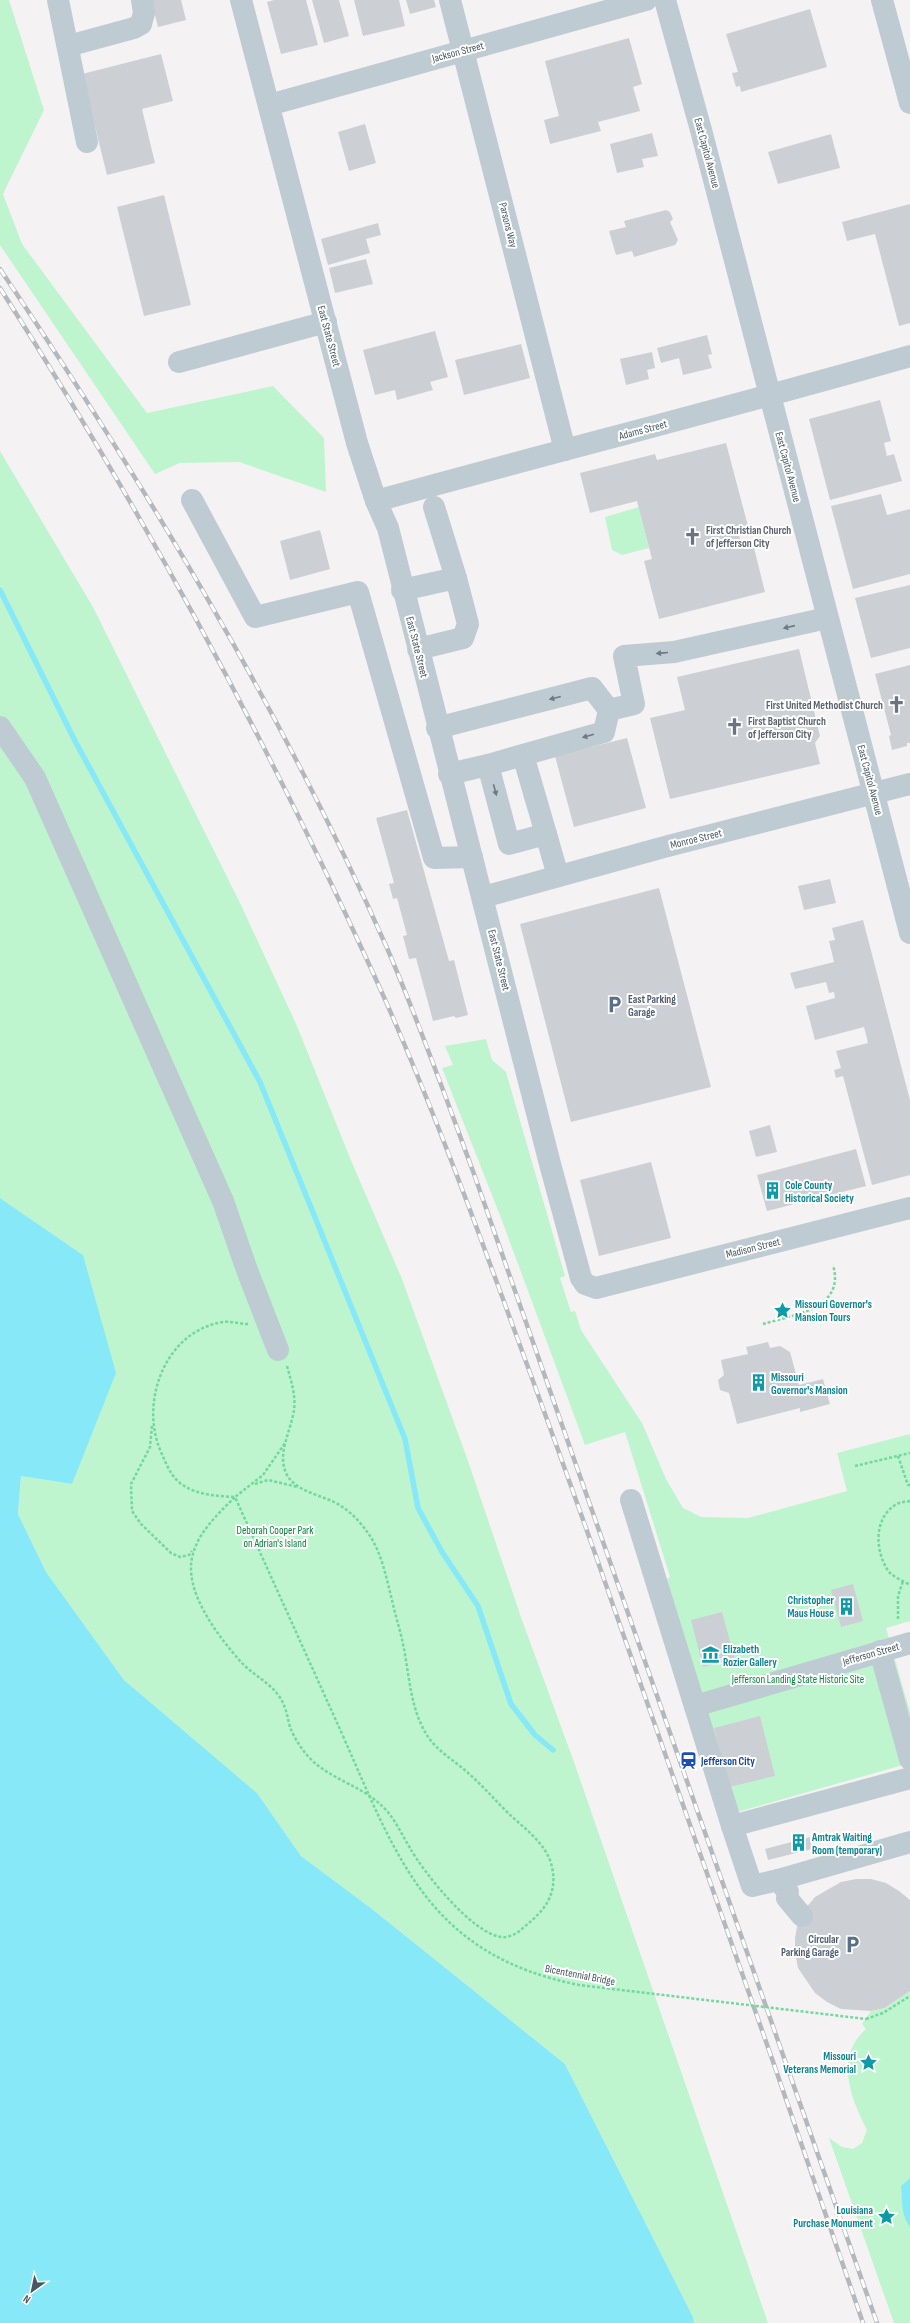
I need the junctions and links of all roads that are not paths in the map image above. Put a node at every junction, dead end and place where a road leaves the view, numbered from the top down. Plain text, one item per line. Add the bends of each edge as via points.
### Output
1 (58, 0) edge
2 (142, 0) edge
3 (241, 0) edge
4 (450, 0) edge
5 (646, 0) edge
6 (664, 0) edge
7 (882, 0) edge
8 (68, 46) junction
9 (463, 51) junction
10 (910, 103) edge
11 (269, 105) junction
12 (87, 142) dead end
13 (326, 322) junction
14 (910, 356) edge
15 (179, 362) dead end
16 (769, 396) junction
17 (565, 450) junction
18 (192, 500) dead end
19 (376, 501) junction
20 (434, 507) dead end
21 (456, 578) junction
22 (402, 590) junction
23 (827, 618) junction
24 (418, 649) junction
25 (609, 710) junction
26 (0, 727) edge
27 (438, 728) junction
28 (523, 755) junction
29 (488, 765) junction
30 (449, 774) junction
31 (910, 784) edge
32 (874, 794) junction
33 (546, 834) junction
34 (472, 857) junction
35 (558, 876) junction
36 (483, 897) junction
37 (910, 933) edge
38 (910, 1208) edge
39 (596, 1288) joint
40 (278, 1350) road end
41 (631, 1500) dead end
42 (910, 1643) edge
43 (880, 1651) junction
44 (695, 1706) junction
45 (910, 1759) edge
46 (910, 1778) edge
47 (732, 1826) junction
48 (910, 1842) edge
49 (783, 1886) junction
50 (806, 1910) dead end

1 - 8 street
2 - 8 street via 144,13 141,24
3 - 11 street, East State Street
4 - 9 street, Parsons Way
5 - 9 street, Jackson Street
6 - 16 street, East Capitol Avenue via 703,138
7 - 10 street
8 - 12 street
9 - 11 street, Jackson Street
9 - 17 street, Parsons Way
11 - 13 street, East State Street
13 - 15 street
13 - 19 street, East State Street
14 - 16 street, Adams Street
16 - 17 street, Adams Street
16 - 23 street, East Capitol Avenue
17 - 19 street, Adams Street
18 - 34 street via 255,617 358,592 434,858
19 - 22 street, East State Street via 388,528
20 - 21 street
21 - 22 street
21 - 24 street via 468,624 463,638
22 - 24 street, East State Street
23 -> 25 street via 674,652 624,656 634,704
23 - 32 street, East Capitol Avenue
24 - 27 street, East State Street
25 -> 27 street via 592,688
25 -> 28 street via 604,732
26 - 40 street via 41,793 223,1201
27 - 30 street, East State Street
28 - 29 street
28 - 33 street
29 - 30 street
29 -> 33 street via 509,844
30 - 34 street, East State Street
31 - 32 street, Monroe Street
32 - 35 street, Monroe Street
32 - 37 street, East Capitol Avenue
33 - 35 street
34 - 36 street, East State Street
35 - 36 street, Monroe Street
36 - 39 street, East State Street via 578,1272 585,1284
38 - 39 street, Madison Street
41 - 44 street
42 - 43 street, Jefferson Street
43 - 44 street, Jefferson Street
43 - 45 street
44 - 47 street
46 - 47 street
47 - 49 street via 752,1886
48 - 49 street
49 - 50 street via 787,1898

